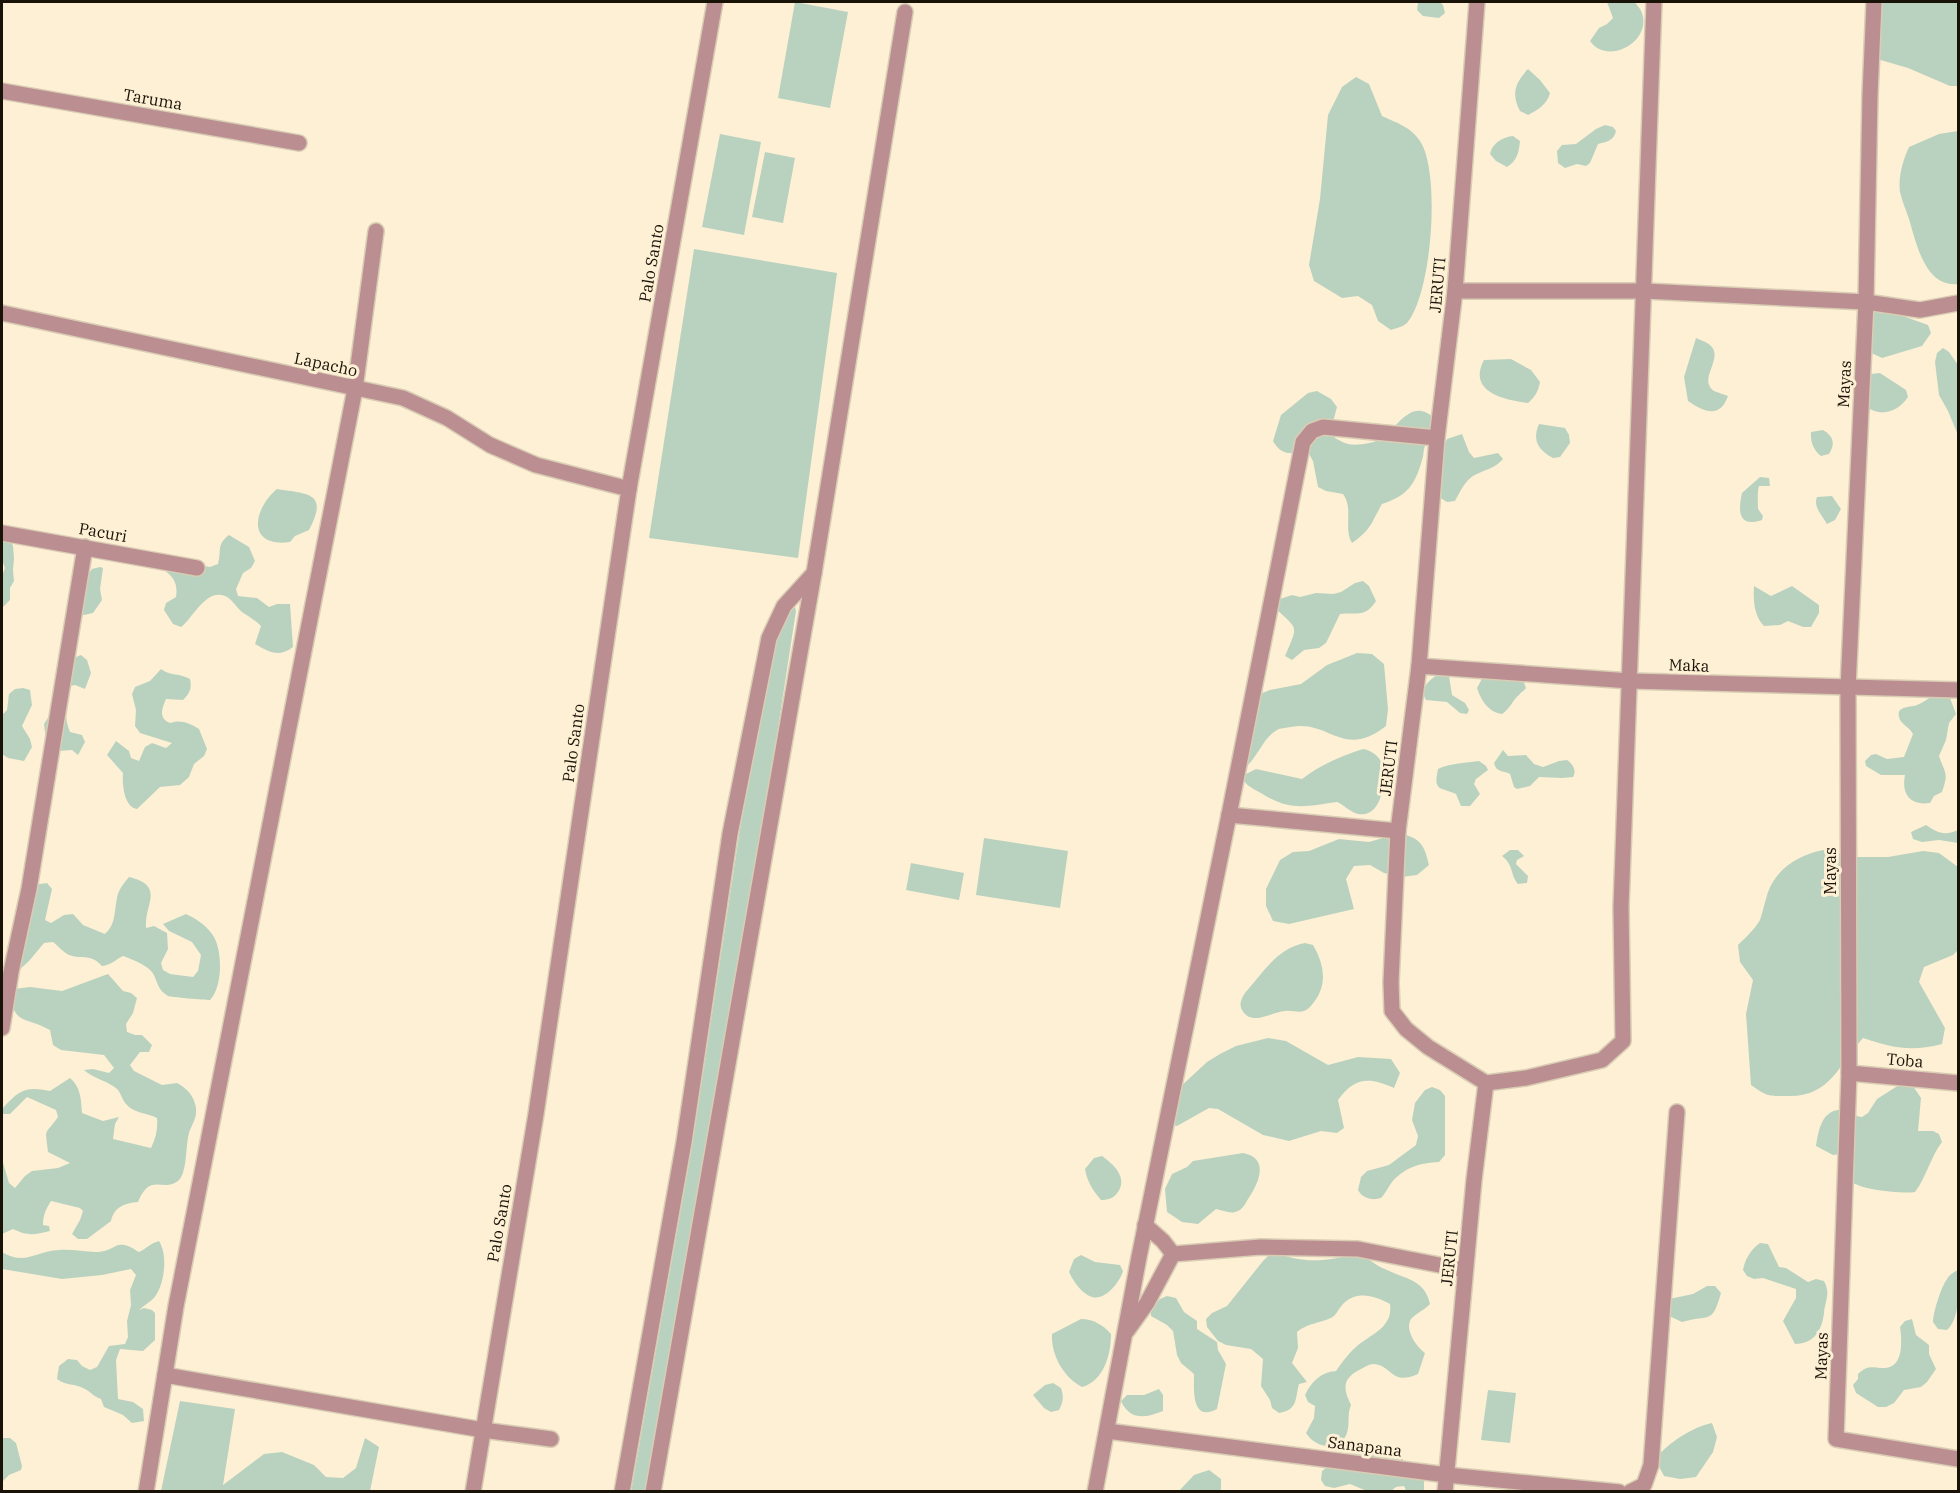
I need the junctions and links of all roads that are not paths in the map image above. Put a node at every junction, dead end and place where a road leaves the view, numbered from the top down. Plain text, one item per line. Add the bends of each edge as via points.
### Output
1 (715, 2) edge
2 (1478, 2) edge
3 (1654, 2) edge
4 (1874, 2) edge
5 (905, 12) dead end
6 (2, 90) edge
7 (299, 143) dead end
8 (376, 231) dead end
9 (1455, 291) junction
10 (1645, 291) junction
11 (1866, 302) junction
12 (1959, 303) edge
13 (2, 313) edge
14 (355, 389) junction
15 (1437, 438) junction
16 (629, 489) junction
17 (2, 533) edge
18 (85, 547) junction
19 (197, 568) dead end
20 (814, 573) junction
21 (1419, 666) junction
22 (1630, 681) junction
23 (1848, 688) junction
24 (1959, 690) edge
25 (1229, 815) junction
26 (1398, 831) junction
27 (6, 971) edge
28 (2, 1028) edge
29 (1849, 1073) junction
30 (1486, 1083) junction
31 (1959, 1083) edge
32 (1677, 1112) dead end
33 (1145, 1225) junction
34 (1173, 1254) junction
35 (1465, 1270) junction
36 (1125, 1333) junction
37 (165, 1375) junction
38 (483, 1430) junction
39 (1107, 1431) junction
40 (551, 1439) dead end
41 (1959, 1459) edge
42 (1447, 1475) junction
43 (146, 1491) edge
44 (473, 1491) edge
45 (622, 1491) edge
46 (653, 1491) edge
47 (1095, 1491) edge
48 (1445, 1491) edge
49 (1619, 1491) edge
50 (1630, 1491) edge

1 - 16 street, Palo Santo
2 - 9 street, JERUTI
3 - 10 street
4 - 11 street, Mayas
5 - 20 street
6 - 7 street, Taruma
8 - 14 street
9 - 10 street
9 - 15 street, JERUTI
10 - 11 street
10 - 22 street
11 - 12 street via 1920,310
11 - 23 street, Mayas
13 - 14 street, Lapacho
14 - 16 street, Lapacho via 403,398 536,465
14 - 37 street
15 - 21 street, JERUTI
15 - 25 street via 1323,428 1312,431 1303,442
16 - 38 street, Palo Santo via 538,1102
17 - 18 street, Pacuri
18 - 19 street, Pacuri
18 - 27 street via 29,889
20 - 45 street via 784,606 769,638 730,834 684,1142
20 - 46 street
21 - 22 street, Maka
21 - 26 street, JERUTI
22 - 23 street, Maka
22 - 30 street via 1621,907 1623,1041 1602,1060
23 - 24 street, Maka
23 - 29 street, Mayas
25 - 26 street
25 - 33 street
26 - 30 street, JERUTI via 1392,1011 1428,1047
27 - 28 street
29 - 31 street, Toba
29 - 41 street, Mayas via 1836,1439
30 - 35 street, JERUTI
32 - 50 street via 1651,1465 1644,1485
33 - 34 street
33 - 36 street
34 - 35 street via 1261,1247 1358,1249
34 - 36 street
35 - 42 street, JERUTI
36 - 39 street
37 - 38 street
37 - 43 street
38 - 40 street
38 - 44 street, Palo Santo
39 - 42 street, Sanapana
39 - 47 street
42 - 48 street, JERUTI
42 - 49 street, Sanapana

